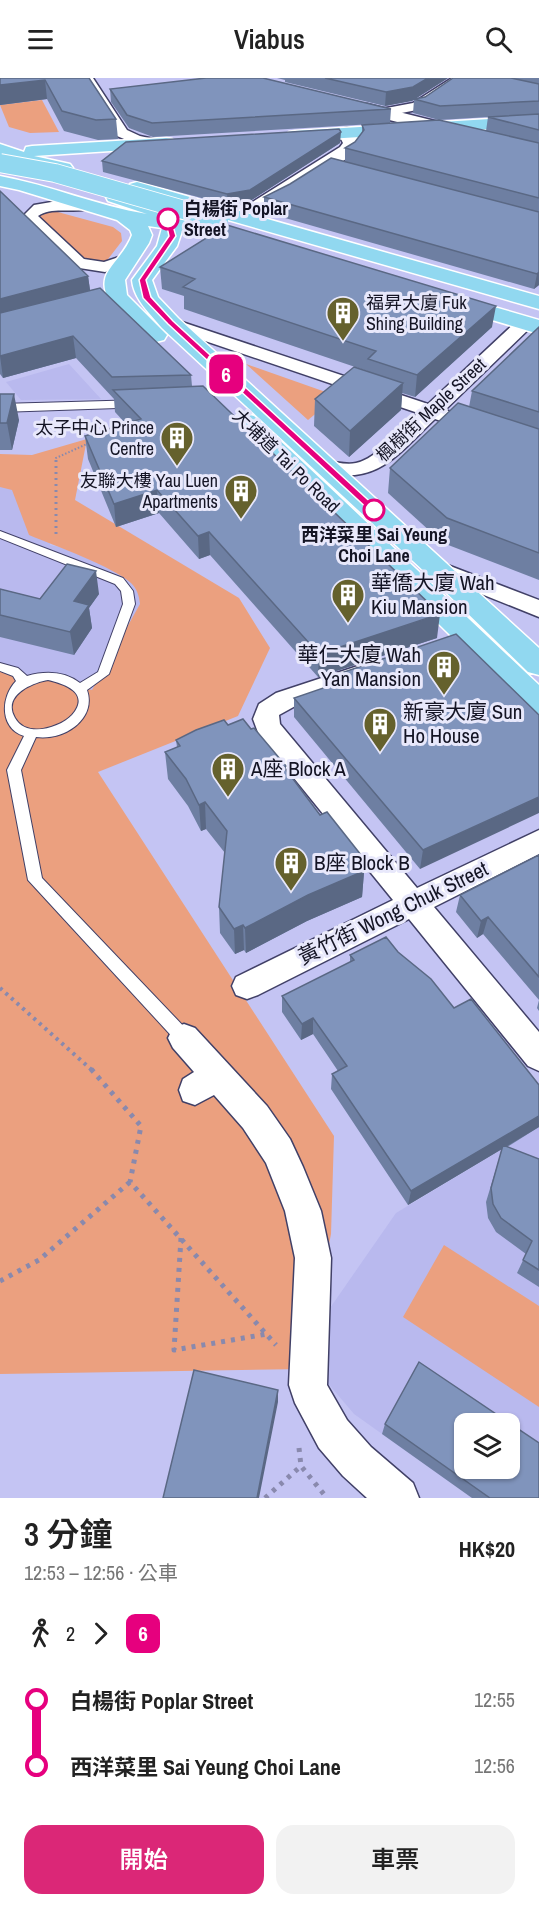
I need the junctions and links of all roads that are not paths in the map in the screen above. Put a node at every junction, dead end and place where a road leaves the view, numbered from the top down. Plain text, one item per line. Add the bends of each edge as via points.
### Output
1 (87, 78) edge
2 (461, 78) edge
3 (374, 111) junction
4 (539, 122) edge
5 (438, 127) junction
6 (373, 131) junction
7 (347, 133) junction
8 (280, 137) edge
9 (180, 142) edge
10 (158, 144) junction
11 (123, 146) junction
12 (539, 152) edge
13 (2, 155) edge
14 (32, 161) junction
15 (0, 171) edge
16 (95, 176) junction
17 (0, 181) edge
18 (22, 185) junction
19 (86, 205) junction
20 (228, 213) junction
21 (124, 216) junction
22 (171, 224) junction
23 (128, 259) junction
24 (312, 259) edge
25 (448, 299) edge
26 (539, 303) edge
27 (534, 322) edge
28 (170, 323) junction
29 (159, 404) edge
30 (0, 408) edge
31 (432, 412) junction
32 (539, 448) edge
33 (326, 466) junction
34 (0, 534) edge
35 (437, 568) junction
36 (539, 609) edge
37 (470, 637) junction
38 (441, 646) edge
39 (388, 664) edge
40 (539, 665) edge
41 (0, 667) edge
42 (23, 682) junction
43 (81, 688) junction
44 (539, 704) edge
45 (32, 733) junction
46 (539, 841) edge
47 (413, 904) junction
48 (248, 986) dead end
49 (184, 1038) joint
50 (539, 1056) edge
51 (398, 1498) edge

1 - 10 street via 122,133
2 - 3 street via 417,106
3 - 5 street
3 - 6 main road via 384,122
4 - 5 main road
5 - 6 main road
5 - 12 street
6 - 7 main road
7 - 8 main road
7 - 20 street via 351,147 333,166 257,208
9 - 10 main road
10 - 11 main road
11 - 13 main road
11 - 16 main road via 93,159 89,165
13 - 14 main road
13 - 27 main road, bridge
14 - 16 main road
14 - 22 main road via 57,176 149,207
15 - 18 main road via 16,177
16 - 20 main road
17 - 18 main road
18 - 19 main road
19 - 21 main road
19 - 23 street via 45,207 32,212 30,217 79,263 105,267
20 - 26 main road
21 - 22 main road
21 - 23 main road, 大埔道 Tai Po Road via 139,227 142,235
22 - 24 main road via 233,235
22 - 28 main road, 大埔道 Tai Po Road via 169,243 145,274 142,286 147,298
23 - 37 main road, 大埔道 Tai Po Road via 114,278 114,291 107,300
25 - 27 main road
27 - 31 street, 楓樹街 Maple Street
28 - 31 street
28 - 33 main road, 大埔道 Tai Po Road
29 - 30 street
31 - 32 street
31 - 33 street, 楓樹街 Maple Street via 372,466 353,470
33 - 35 main road, 大埔道 Tai Po Road
34 - 43 lane via 119,581 129,594 129,604 103,674
35 - 36 street
35 - 40 main road, 大埔道 Tai Po Road
37 - 38 street
37 - 44 main road, 大埔道 Tai Po Road
39 - 47 street via 280,700 266,716 272,734
41 - 42 lane via 14,671
42 - 43 lane via 48,676 67,679
42 - 45 lane via 6,698 3,707 5,716 20,730
43 - 45 lane via 86,697 81,716 60,730
45 - 49 lane via 14,770 35,880
46 - 47 street, 黃竹街 Wong Chuk Street
47 - 48 street, 黃竹街 Wong Chuk Street
47 - 50 street
49 - 51 street via 205,1082 255,1118 278,1151 303,1212 314,1258 308,1385 313,1403 350,1456

